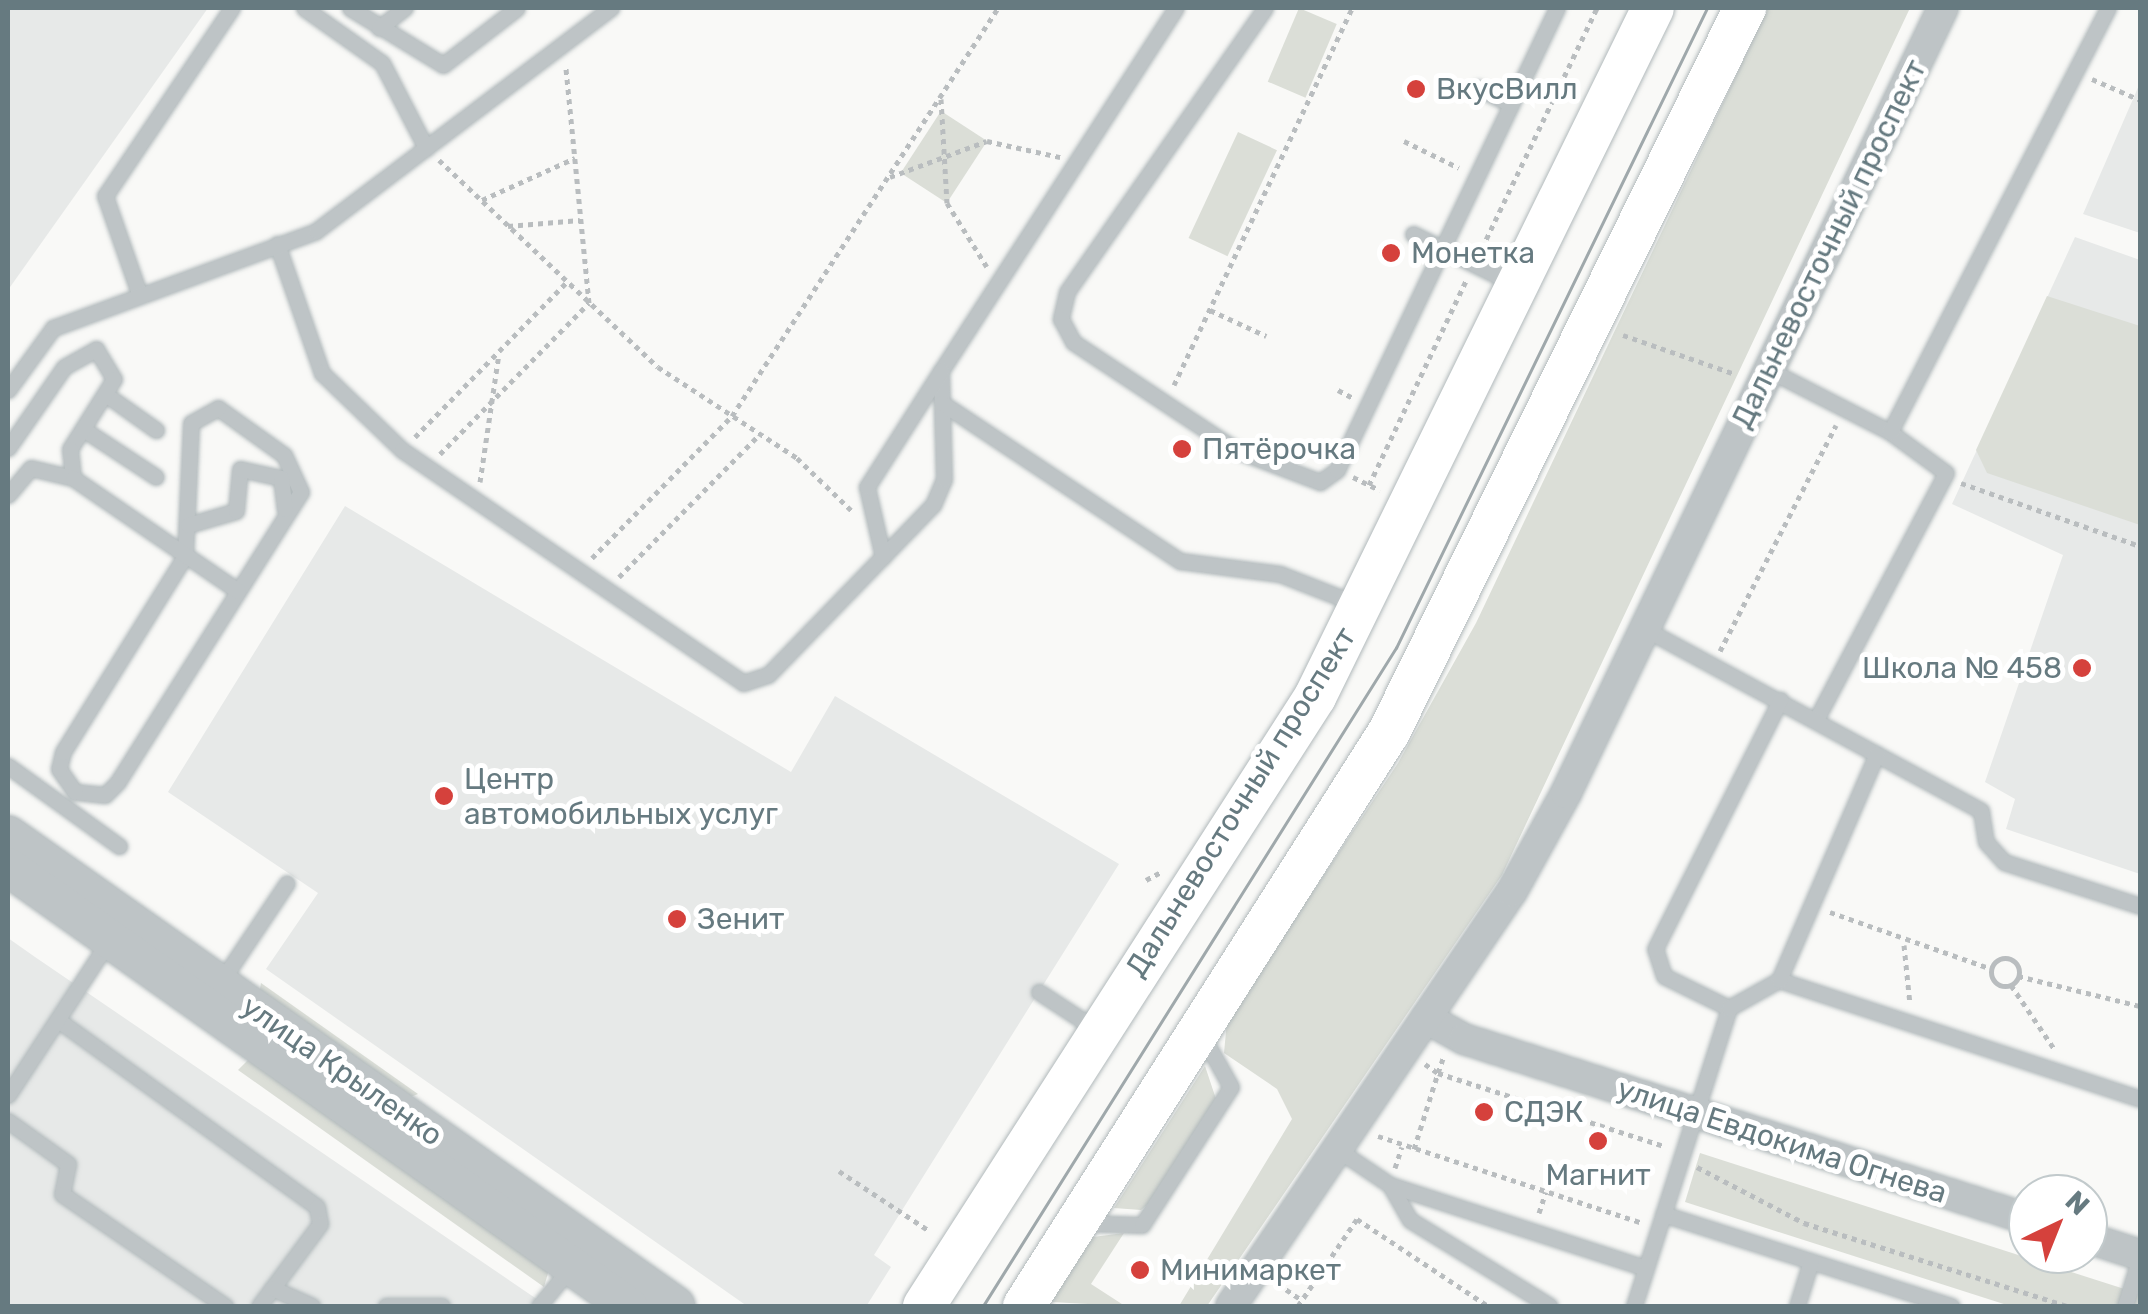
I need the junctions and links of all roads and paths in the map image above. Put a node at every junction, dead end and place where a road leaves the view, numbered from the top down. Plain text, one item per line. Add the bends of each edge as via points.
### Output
1 (232, 8) edge
2 (304, 8) edge
3 (350, 8) edge
4 (405, 8) edge
5 (518, 8) edge
6 (608, 8) edge
7 (998, 8) edge
8 (1176, 8) edge
9 (1266, 8) edge
10 (1352, 8) edge
11 (1557, 8) edge
12 (1653, 8) edge
13 (1745, 8) edge
14 (1944, 8) edge
15 (2108, 8) edge
16 (379, 28) junction
17 (563, 44) junction
18 (2075, 72) junction
19 (1478, 88) dead end
20 (940, 96) junction
21 (2140, 100) edge
22 (1511, 104) junction
23 (1404, 141) dead end
24 (426, 148) junction
25 (944, 157) junction
26 (575, 158) junction
27 (1077, 160) junction
28 (1476, 177) junction
29 (887, 178) junction
30 (481, 200) junction
31 (581, 220) junction
32 (508, 226) junction
33 (1413, 234) dead end
34 (278, 244) junction
35 (1442, 249) junction
36 (568, 282) junction
37 (997, 284) junction
38 (1519, 287) junction
39 (138, 290) junction
40 (589, 303) junction
41 (1210, 310) junction
42 (1624, 335) dead end
43 (1266, 336) dead end
44 (499, 351) junction
45 (1767, 369) junction
46 (942, 371) junction
47 (8, 390) edge
48 (1730, 392) dead end
49 (108, 396) junction
50 (492, 402) junction
51 (942, 403) junction
52 (1165, 404) junction
53 (1844, 409) junction
54 (732, 416) junction
55 (83, 429) junction
56 (156, 430) dead end
57 (1890, 432) junction
58 (760, 434) junction
59 (8, 448) edge
60 (402, 450) junction
61 (427, 467) junction
62 (1337, 470) junction
63 (1946, 473) junction
64 (156, 477) dead end
65 (73, 478) junction
66 (1387, 493) dead end
67 (8, 495) edge
68 (477, 501) junction
69 (282, 523) junction
70 (188, 525) junction
71 (869, 527) junction
72 (2140, 546) edge
73 (185, 556) junction
74 (883, 556) junction
75 (580, 571) junction
76 (607, 590) junction
77 (238, 592) junction
78 (1363, 607) junction
79 (1643, 628) junction
80 (1714, 664) junction
81 (1780, 700) junction
82 (1816, 720) junction
83 (1877, 754) junction
84 (8, 766) edge
85 (8, 835) edge
86 (120, 846) dead end
87 (8, 867) edge
88 (288, 883) dead end
89 (1809, 902) junction
90 (83, 904) junction
91 (2140, 906) edge
92 (117, 929) junction
93 (1904, 945) junction
94 (1992, 969) junction
95 (2018, 976) junction
96 (1779, 980) junction
97 (220, 985) junction
98 (2010, 985) junction
99 (1039, 992) dead end
100 (2140, 1006) edge
101 (1729, 1008) junction
102 (1426, 1018) junction
103 (58, 1020) junction
104 (1905, 1021) junction
105 (1098, 1030) junction
106 (1444, 1055) dead end
107 (1423, 1062) dead end
108 (1438, 1073) junction
109 (2073, 1077) junction
110 (8, 1094) edge
111 (2140, 1099) edge
112 (1695, 1114) junction
113 (8, 1121) edge
114 (1376, 1135) dead end
115 (1414, 1149) junction
116 (1338, 1150) junction
117 (1682, 1155) junction
118 (839, 1171) dead end
119 (1390, 1185) junction
120 (2008, 1213) edge
121 (1661, 1221) junction
122 (928, 1230) dead end
123 (2108, 1245) edge
124 (580, 1255) junction
125 (2140, 1256) edge
126 (1812, 1261) junction
127 (1646, 1268) junction
128 (1278, 1284) dead end
129 (272, 1288) junction
130 (1300, 1304) edge
131 (225, 1306) edge
132 (258, 1306) edge
133 (312, 1306) edge
134 (386, 1306) edge
135 (442, 1306) edge
136 (539, 1306) edge
137 (628, 1306) edge
138 (676, 1306) edge
139 (924, 1306) edge
140 (1024, 1306) edge
141 (1232, 1306) edge
142 (1488, 1306) edge
143 (1550, 1306) edge
144 (1634, 1306) edge
145 (1797, 1306) edge
146 (1952, 1306) edge
147 (2068, 1306) edge
148 (2125, 1306) edge

1 - 39 lane via 106,196
2 - 24 lane via 382,63
3 - 16 lane
4 - 16 lane
5 - 16 lane via 442,64
6 - 17 lane
7 - 20 path
8 - 27 lane
9 - 52 lane via 1067,292 1061,320 1073,342
10 - 41 path
11 - 22 lane
12 - 38 main road, Дальневосточный проспект
13 - 140 main road via 1463,595 1389,732
14 - 45 street, Дальневосточный проспект
15 - 18 lane
17 - 24 lane
17 - 26 path
18 - 21 path
18 - 57 lane
19 - 22 lane
20 - 25 path
20 - 29 path
22 - 28 lane
23 - 28 path
24 - 30 path
24 - 34 lane via 316,231
25 - 27 path via 988,141
25 - 29 path
25 - 37 path via 947,203
26 - 30 path
26 - 31 path
27 - 37 lane
28 - 35 lane
29 - 54 path
30 - 32 path
31 - 32 path
31 - 40 path
32 - 36 path
33 - 35 lane
34 - 39 lane
34 - 60 lane via 322,373
35 - 38 lane
35 - 62 lane
36 - 40 path
36 - 44 path
37 - 46 lane
38 - 78 main road, Дальневосточный проспект
39 - 47 lane via 53,328
40 - 50 path
40 - 54 path via 658,368
41 - 43 path
41 - 52 path
42 - 48 path via 1736,370
44 - 50 path
44 - 60 path
45 - 53 lane
45 - 79 street, Дальневосточный проспект
46 - 51 lane
46 - 71 lane via 866,487
49 - 55 lane
49 - 56 lane
49 - 59 lane via 109,357 78,353
50 - 61 path
50 - 68 path
51 - 74 lane via 944,478 932,505
51 - 78 lane via 1180,562 1280,574
52 - 62 lane via 1298,481 1320,482
53 - 57 lane
53 - 80 path
54 - 58 path
54 - 75 path
55 - 64 lane
55 - 65 lane via 70,449
57 - 63 lane
58 - 71 path
58 - 76 path
60 - 61 lane
61 - 68 lane
62 - 66 path
63 - 72 path
63 - 82 lane
65 - 67 lane via 31,468
65 - 73 lane
68 - 75 lane
69 - 70 lane via 288,494 281,478 240,469 236,510
69 - 70 lane via 301,492 297,471 218,408 191,423
69 - 77 lane
70 - 73 lane
71 - 74 lane
73 - 77 lane
73 - 77 lane via 63,752 59,769 75,792 105,795 118,782
74 - 76 lane via 768,675 744,683
75 - 76 lane
78 - 105 main road, Дальневосточный проспект via 1315,697
79 - 80 lane
79 - 102 street, Дальневосточный проспект via 1521,875
80 - 81 lane
81 - 82 lane
81 - 101 lane via 1655,949 1664,976
82 - 83 lane
83 - 89 lane
83 - 91 lane via 1981,811 1986,842 2004,862
84 - 86 lane
85 - 90 street, улица Крыленко
87 - 90 street, улица Крыленко
88 - 97 lane
89 - 93 path
89 - 96 lane
90 - 92 street, улица Крыленко
92 - 97 street, улица Крыленко
92 - 103 lane
92 - 124 street, улица Крыленко
93 - 94 path
93 - 104 path
94 - 95 path via 2008,959
94 - 98 path via 1996,983
95 - 98 path
95 - 100 path
96 - 101 lane
96 - 104 lane
97 - 124 street, улица Крыленко
98 - 109 path
99 - 105 lane
101 - 112 lane
102 - 112 street, улица Евдокима Огнева via 1464,1039
102 - 116 street, Дальневосточный проспект
103 - 110 lane
103 - 129 lane via 317,1207 320,1224
104 - 109 lane
105 - 139 main road, Дальневосточный проспект
106 - 108 path
107 - 108 path
108 - 115 path
108 - 117 path
109 - 111 lane
112 - 117 lane
112 - 120 street, улица Евдокима Огнева
113 - 131 lane via 68,1164 62,1194
114 - 115 path
115 - 121 path
116 - 119 lane
116 - 141 street, Дальневосточный проспект
117 - 121 lane
117 - 147 path via 1804,1223
118 - 122 path
119 - 127 lane
119 - 143 lane via 1410,1220
121 - 126 lane
121 - 127 lane
123 - 125 street
124 - 136 lane
124 - 137 street, улица Крыленко
124 - 138 street, улица Крыленко
125 - 148 lane
126 - 145 lane
126 - 146 lane
127 - 144 lane
128 - 130 path
129 - 132 lane
129 - 133 lane
130 - 142 path via 1358,1218
134 - 135 lane

